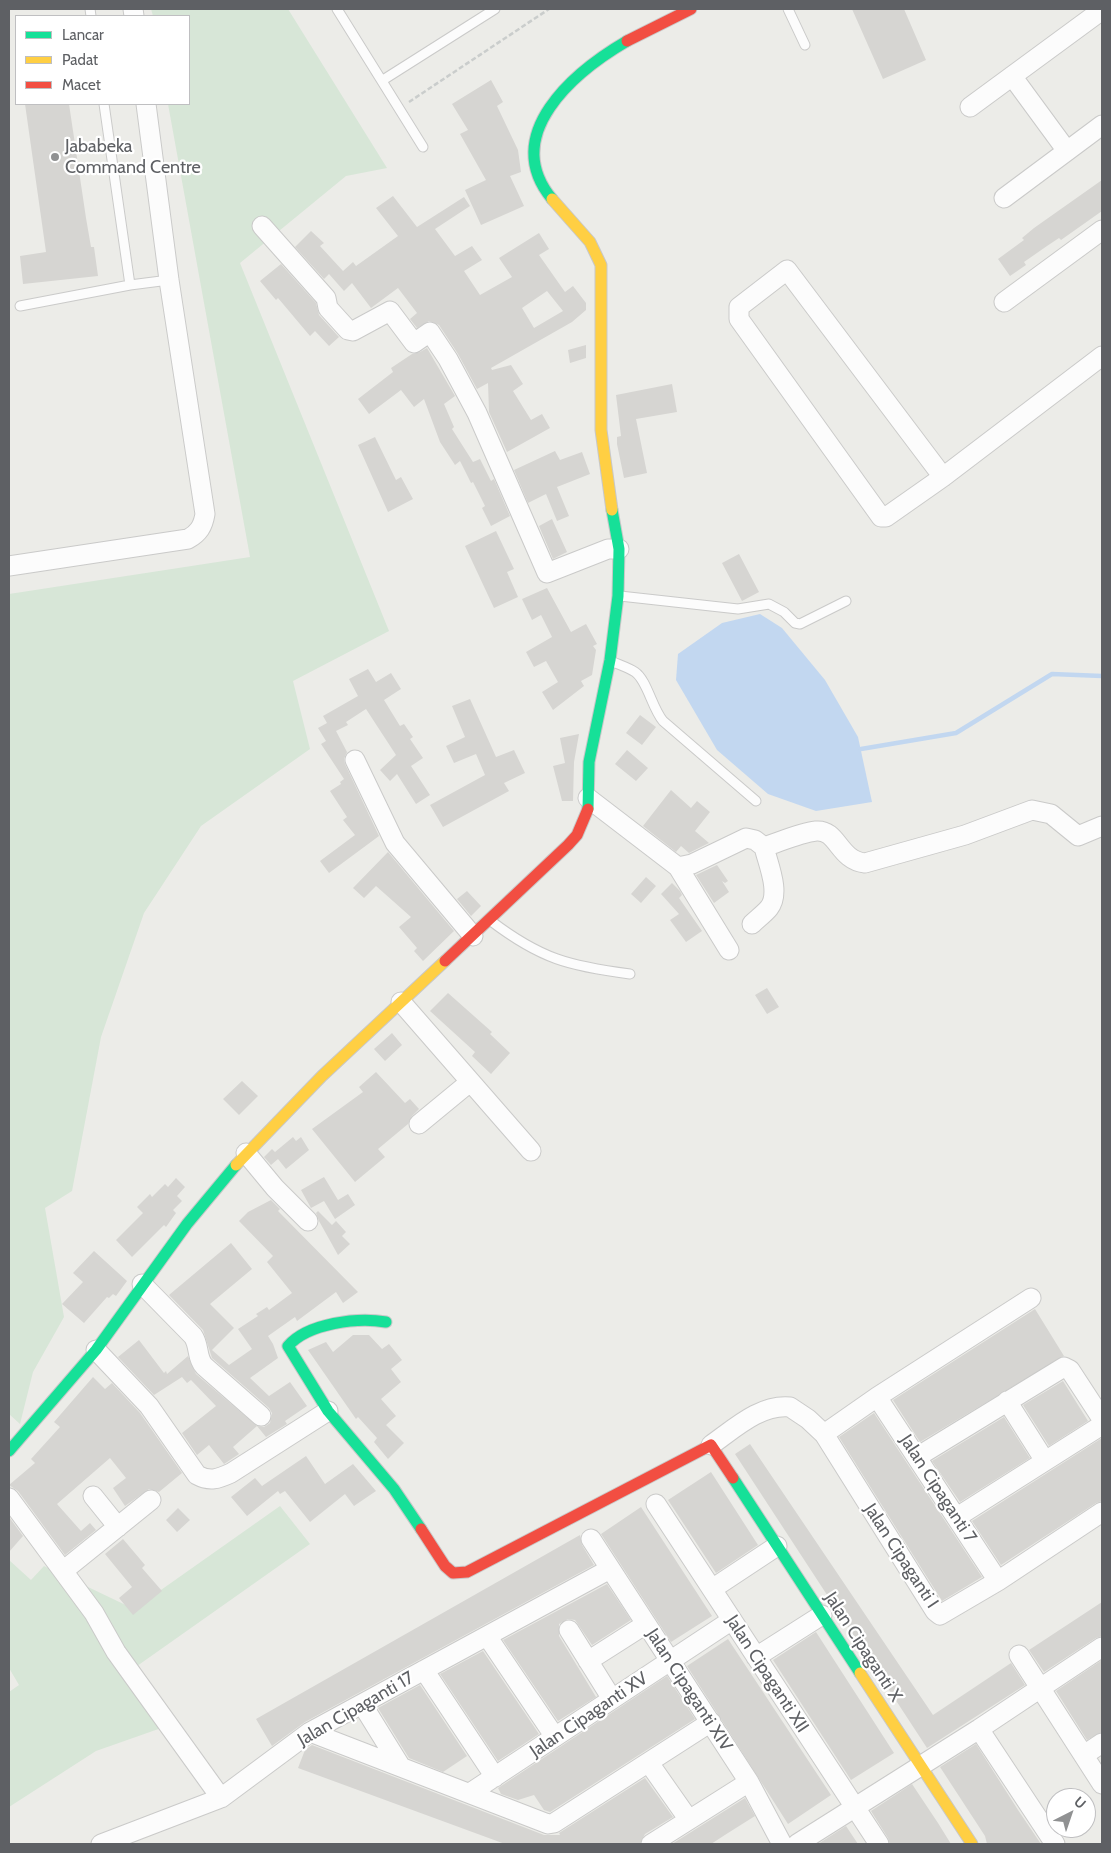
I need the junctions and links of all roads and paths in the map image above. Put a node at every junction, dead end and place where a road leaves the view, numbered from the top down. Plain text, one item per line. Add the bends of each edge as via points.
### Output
1 (337, 9) edge
2 (495, 9) edge
3 (549, 9) edge
4 (691, 9) edge
5 (788, 9) edge
6 (1102, 10) edge
7 (805, 45) dead end
8 (1012, 76) junction
9 (383, 80) junction
10 (104, 105) edge
11 (146, 105) edge
12 (970, 107) dead end
13 (400, 108) junction
14 (1102, 125) edge
15 (422, 148) dead end
16 (1067, 151) junction
17 (1004, 198) dead end
18 (262, 226) dead end
19 (1102, 230) edge
20 (169, 280) junction
21 (130, 285) junction
22 (1004, 302) dead end
23 (20, 306) dead end
24 (1102, 356) edge
25 (943, 477) junction
26 (619, 549) junction
27 (9, 566) edge
28 (618, 596) junction
29 (846, 601) dead end
30 (610, 660) junction
31 (355, 760) dead end
32 (588, 798) junction
33 (756, 801) dead end
34 (1102, 826) edge
35 (764, 847) junction
36 (678, 867) junction
37 (489, 920) junction
38 (752, 924) dead end
39 (473, 936) junction
40 (729, 950) dead end
41 (630, 974) dead end
42 (401, 1002) junction
43 (470, 1082) junction
44 (419, 1124) dead end
45 (531, 1151) dead end
46 (246, 1153) junction
47 (308, 1221) dead end
48 (142, 1284) junction
49 (1031, 1298) dead end
50 (386, 1322) dead end
51 (96, 1350) junction
52 (877, 1397) junction
53 (1007, 1401) junction
54 (328, 1411) junction
55 (262, 1416) dead end
56 (1102, 1420) edge
57 (1102, 1425) edge
58 (824, 1434) junction
59 (712, 1445) junction
60 (9, 1451) edge
61 (917, 1457) junction
62 (1045, 1461) junction
63 (93, 1496) dead end
64 (9, 1498) edge
65 (151, 1500) dead end
66 (656, 1504) dead end
67 (1102, 1512) edge
68 (957, 1517) junction
69 (118, 1527) junction
70 (590, 1539) dead end
71 (777, 1546) junction
72 (610, 1569) junction
73 (63, 1571) junction
74 (998, 1581) junction
75 (712, 1589) junction
76 (822, 1615) junction
77 (732, 1620) junction
78 (646, 1624) junction
79 (569, 1630) dead end
80 (487, 1636) junction
81 (1102, 1647) edge
82 (1018, 1655) dead end
83 (756, 1657) junction
84 (588, 1661) junction
85 (670, 1661) junction
86 (424, 1670) junction
87 (1040, 1688) junction
88 (612, 1699) junction
89 (362, 1704) junction
90 (711, 1722) junction
91 (980, 1729) junction
92 (310, 1732) junction
93 (555, 1737) junction
94 (1102, 1743) edge
95 (1084, 1755) junction
96 (649, 1763) junction
97 (919, 1766) junction
98 (401, 1767) junction
99 (495, 1777) junction
100 (749, 1782) junction
101 (1102, 1784) edge
102 (470, 1793) junction
103 (221, 1798) junction
104 (854, 1807) junction
105 (689, 1820) junction
106 (101, 1844) edge
107 (651, 1844) edge
108 (782, 1844) edge
109 (797, 1844) edge
110 (879, 1844) edge
111 (972, 1844) edge
112 (1055, 1844) edge

1 - 9 lane
2 - 9 lane
3 - 13 path
4 - 26 street via 609,51 550,107 540,119 535,135 534,163 541,183 595,247 601,265 601,430 606,481
5 - 7 lane
6 - 8 street
8 - 12 street
8 - 16 street
9 - 13 lane
10 - 21 lane
11 - 20 street
13 - 15 lane
14 - 16 street
16 - 17 street
18 - 26 street via 326,298 328,308 348,330 353,331 390,311 414,343 430,332 477,414 547,573 608,549
19 - 22 street
20 - 21 lane
20 - 27 street via 205,514 203,524 188,539
21 - 23 lane
24 - 25 street
25 - 25 street via 787,270 739,307 739,319 876,513 886,517
26 - 28 street
28 - 29 lane via 738,609 768,604 800,624
28 - 30 street
30 - 32 street via 594,734
30 - 33 lane via 635,672 642,679 654,711 663,721
31 - 39 street via 395,842
32 - 36 street
32 - 37 street via 588,812 577,835
34 - 35 street via 1078,836 1051,814 1032,810 965,835 865,863 847,857 827,834 817,831
35 - 36 street via 746,838 692,864
35 - 38 street via 772,879 773,900
36 - 40 street
37 - 39 street
37 - 41 lane via 526,946 564,963
39 - 42 street
42 - 43 street
42 - 46 street
43 - 44 street
43 - 45 street
46 - 47 street
46 - 48 street
48 - 51 street
48 - 55 street via 193,1336 198,1345 198,1358 204,1366
49 - 52 street
50 - 54 street via 356,1319 326,1324 288,1344
51 - 54 street via 149,1406 197,1475 206,1479 215,1480 231,1473
51 - 60 street
52 - 58 street
52 - 61 street, Jalan Cipaganti 7
53 - 56 street via 1064,1367 1070,1370
53 - 61 street
53 - 62 street
54 - 59 street via 394,1489 440,1560 453,1573 467,1572
57 - 62 street
58 - 59 street via 797,1411 784,1406 754,1415
58 - 74 street, Jalan Cipaganti I via 934,1611 940,1615 948,1612
59 - 71 street, Jalan Cipaganti X
61 - 68 street, Jalan Cipaganti 7
62 - 68 street
63 - 69 street
64 - 73 street
65 - 69 street
66 - 75 street, Jalan Cipaganti XII
67 - 74 street, Jalan Cipaganti I
68 - 74 street, Jalan Cipaganti 7
69 - 73 street
70 - 72 street, Jalan Cipaganti XIV
71 - 75 street
71 - 76 street, Jalan Cipaganti X
72 - 78 street, Jalan Cipaganti XIV
72 - 80 street, Jalan Cipaganti 17
73 - 103 street via 94,1613 116,1652
75 - 77 street, Jalan Cipaganti XII
76 - 83 street
76 - 97 street, Jalan Cipaganti X
77 - 83 street, Jalan Cipaganti XII
77 - 85 street, Jalan Cipaganti XV
78 - 84 street
78 - 85 street, Jalan Cipaganti XIV
79 - 84 street
80 - 86 street, Jalan Cipaganti 17
80 - 93 street
81 - 87 street
82 - 87 street
83 - 104 street, Jalan Cipaganti XII
84 - 88 street
85 - 88 street, Jalan Cipaganti XV
85 - 90 street, Jalan Cipaganti XIV
86 - 89 street, Jalan Cipaganti 17
86 - 99 street
87 - 91 street
87 - 95 street
88 - 93 street, Jalan Cipaganti XV
89 - 92 street, Jalan Cipaganti 17
89 - 98 street
90 - 96 street
90 - 100 street, Jalan Cipaganti XIV
91 - 97 street
91 - 112 street
92 - 98 street
92 - 103 street, Jalan Cipaganti 17
93 - 99 street, Jalan Cipaganti XV
94 - 95 street
95 - 101 street
96 - 102 street via 554,1823 543,1822
96 - 105 street
97 - 104 street
97 - 111 street, Jalan Cipaganti X
98 - 102 street
99 - 102 street, Jalan Cipaganti XV
100 - 105 street
100 - 108 street, Jalan Cipaganti XIV
103 - 106 street, Jalan Cipaganti 17
104 - 109 street
104 - 110 street, Jalan Cipaganti XII
105 - 107 street

